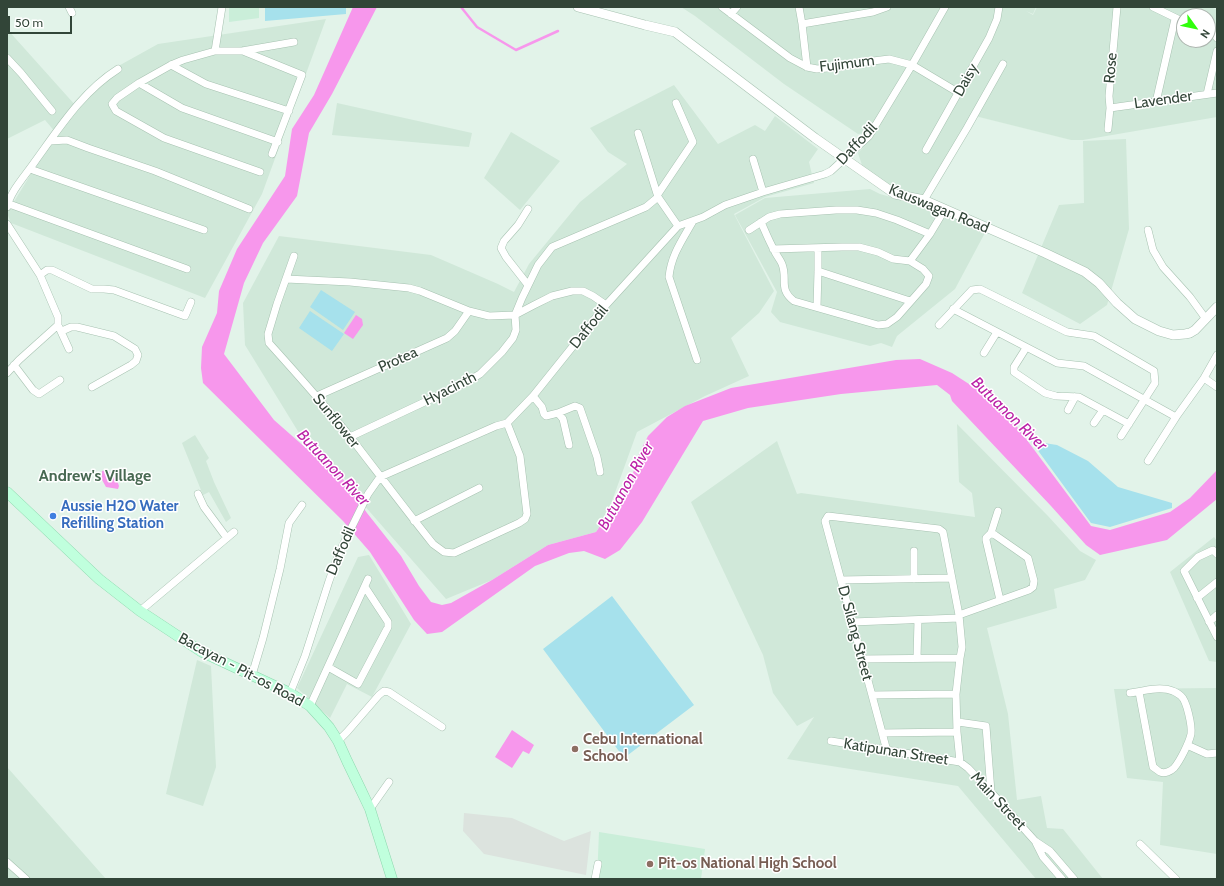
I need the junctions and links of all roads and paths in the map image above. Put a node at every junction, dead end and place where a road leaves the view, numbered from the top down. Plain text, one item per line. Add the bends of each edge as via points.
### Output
1 (222, 7) edge
2 (578, 7) edge
3 (722, 7) edge
4 (736, 7) edge
5 (799, 7) edge
6 (887, 7) edge
7 (945, 7) edge
8 (999, 7) edge
9 (1117, 7) edge
10 (1153, 7) edge
11 (731, 14) junction
12 (1175, 19) joint
13 (802, 24) junction
14 (294, 42) dead end
15 (215, 51) junction
16 (242, 51) junction
17 (1217, 51) edge
18 (8, 60) edge
19 (1003, 64) dead end
20 (171, 65) junction
21 (912, 66) junction
22 (807, 67) junction
23 (118, 69) dead end
24 (139, 83) junction
25 (959, 93) junction
26 (1217, 93) edge
27 (1207, 94) junction
28 (1156, 102) junction
29 (676, 103) dead end
30 (1110, 108) junction
31 (52, 111) dead end
32 (288, 111) junction
33 (1108, 129) dead end
34 (638, 133) dead end
35 (50, 141) junction
36 (278, 142) junction
37 (926, 150) dead end
38 (272, 154) dead end
39 (753, 159) dead end
40 (844, 159) junction
41 (30, 169) junction
42 (260, 172) dead end
43 (763, 192) junction
44 (658, 195) junction
45 (924, 200) junction
46 (7, 206) edge
47 (248, 209) dead end
48 (528, 209) dead end
49 (945, 209) junction
50 (693, 221) junction
51 (761, 222) junction
52 (7, 224) edge
53 (678, 226) junction
54 (204, 230) dead end
55 (749, 230) dead end
56 (1148, 230) dead end
57 (930, 234) junction
58 (818, 248) junction
59 (773, 250) junction
60 (294, 256) dead end
61 (910, 261) junction
62 (187, 269) dead end
63 (818, 272) junction
64 (40, 275) junction
65 (286, 279) junction
66 (528, 286) junction
67 (910, 301) junction
68 (191, 302) dead end
69 (606, 305) junction
70 (817, 306) junction
71 (1217, 307) edge
72 (953, 309) junction
73 (469, 312) junction
74 (515, 315) junction
75 (1206, 319) junction
76 (939, 325) dead end
77 (60, 328) junction
78 (997, 332) junction
79 (1026, 348) junction
80 (69, 349) dead end
81 (984, 353) dead end
82 (1217, 355) edge
83 (697, 360) dead end
84 (14, 365) junction
85 (7, 373) edge
86 (1204, 378) junction
87 (60, 380) dead end
88 (92, 387) dead end
89 (1217, 387) edge
90 (317, 396) junction
91 (533, 396) junction
92 (1075, 397) junction
93 (1144, 399) junction
94 (1068, 410) dead end
95 (1103, 410) junction
96 (558, 413) junction
97 (1176, 417) junction
98 (507, 423) junction
99 (1094, 423) dead end
100 (1129, 424) junction
101 (1121, 436) dead end
102 (350, 437) junction
103 (569, 445) dead end
104 (1148, 461) dead end
105 (600, 472) dead end
106 (380, 477) junction
107 (480, 488) dead end
108 (7, 492) edge
109 (198, 494) dead end
110 (302, 505) dead end
111 (998, 511) dead end
112 (414, 520) junction
113 (234, 532) dead end
114 (991, 533) junction
115 (227, 538) junction
116 (914, 551) dead end
117 (1217, 554) edge
118 (952, 578) junction
119 (368, 579) dead end
120 (914, 579) junction
121 (840, 580) junction
122 (1217, 582) edge
123 (365, 587) junction
124 (1197, 598) junction
125 (1000, 600) junction
126 (140, 611) junction
127 (1217, 615) edge
128 (959, 617) junction
129 (918, 620) junction
130 (852, 622) junction
131 (1209, 622) junction
132 (1217, 637) edge
133 (917, 658) junction
134 (960, 658) junction
135 (862, 659) junction
136 (328, 666) junction
137 (252, 675) junction
138 (1139, 692) junction
139 (290, 693) junction
140 (1130, 693) dead end
141 (956, 694) junction
142 (872, 695) junction
143 (310, 706) junction
144 (958, 722) junction
145 (442, 727) dead end
146 (957, 732) junction
147 (882, 733) junction
148 (338, 741) junction
149 (831, 741) dead end
150 (1187, 745) junction
151 (886, 750) junction
152 (1217, 753) edge
153 (960, 762) junction
154 (389, 782) dead end
155 (991, 792) junction
156 (370, 809) junction
157 (1035, 841) junction
158 (1140, 844) dead end
159 (7, 862) edge
160 (598, 864) dead end
161 (26, 879) edge
162 (392, 879) edge
163 (595, 879) edge
164 (1062, 879) edge
165 (1074, 879) edge
166 (1176, 879) edge

1 - 15 street
2 - 40 street, Kauswagan Road via 675,32
3 - 11 street, Fujimum
4 - 11 street
5 - 13 street
6 - 13 street via 873,12
7 - 21 street, Daffodil
8 - 25 street, Daisy via 989,38
9 - 30 street, Rose via 1108,96
10 - 12 street
11 - 22 street, Fujimum via 790,58
12 - 28 street
13 - 22 street
14 - 16 street
15 - 16 street
15 - 20 street
16 - 32 street via 302,75
17 - 27 street
18 - 31 street
19 - 45 street
20 - 24 street
20 - 32 street via 206,84
21 - 22 street, Fujimum via 889,59 838,67
21 - 25 street, Fujimum
21 - 40 street, Daffodil via 869,135
23 - 35 street via 104,78 77,106
24 - 36 street via 182,108
24 - 42 street via 114,101 112,104 116,111 164,138
25 - 37 street, Daisy
26 - 27 street, Lavender
27 - 28 street, Lavender
28 - 30 street, Lavender
29 - 44 street, Hyacinth via 694,142
30 - 33 street, Rose
32 - 36 street
34 - 44 street
35 - 41 street
35 - 47 street via 67,140 155,171
36 - 38 street
39 - 43 street
40 - 43 street, Daffodil via 827,173
40 - 45 street, Kauswagan Road via 895,194
41 - 46 street via 14,190
41 - 54 street
43 - 50 street, Daffodil
44 - 53 street
44 - 66 street, Hyacinth via 646,207 552,246 538,265
45 - 49 street, Kauswagan Road
46 - 62 street via 12,205
48 - 66 street via 501,248
49 - 57 street
49 - 75 street, Kauswagan Road via 1085,272 1135,319 1159,331 1173,335 1185,334 1195,330
50 - 53 street, Daffodil
50 - 83 street via 674,255 669,276
51 - 55 street
51 - 57 street via 780,214 857,210 876,213
51 - 59 street
52 - 64 street
53 - 69 street, Daffodil
56 - 75 street via 1153,250 1163,267
57 - 61 street
58 - 59 street
58 - 61 street via 859,247 893,259
58 - 63 street
59 - 70 street via 782,264 784,289 788,296 794,301
60 - 65 street, Sunflower
61 - 67 street via 929,276 926,284
63 - 67 street
63 - 70 street
64 - 68 street via 52,270 92,289 114,290 185,316
64 - 77 street via 58,317
65 - 73 street via 409,288
65 - 90 street, Sunflower via 268,334 270,343
66 - 74 street, Hyacinth
67 - 70 street via 887,324 878,324
69 - 74 street via 583,291 572,291 552,296
69 - 91 street, Daffodil
71 - 75 street, Kauswagan Road
72 - 76 street
72 - 78 street
72 - 93 street via 972,290 980,289 1067,332 1094,336 1154,371 1155,383
73 - 74 street via 490,316
73 - 90 street, Protea via 447,338
74 - 102 street, Hyacinth via 516,330 513,338 480,374
77 - 80 street
77 - 84 street
77 - 88 street via 74,327 114,336 135,349 138,355 136,361
78 - 79 street
78 - 81 street
79 - 92 street via 1014,367 1014,372 1045,393
79 - 93 street via 1057,364 1084,366
82 - 86 street
84 - 85 street
84 - 87 street via 39,394
86 - 89 street
86 - 97 street
90 - 102 street, Sunflower
91 - 96 street via 546,416
91 - 98 street, Daffodil
92 - 94 street
92 - 95 street
93 - 97 street
93 - 100 street
95 - 99 street
95 - 100 street
96 - 103 street via 563,419
96 - 105 street via 575,406 580,408
97 - 104 street
98 - 106 street, Daffodil
98 - 112 street, Sunflower via 520,456 527,514 525,519 454,553 444,552 433,544
100 - 101 street
102 - 106 street, Sunflower
106 - 112 street, Sunflower
106 - 139 street, Daffodil via 368,494 339,553
107 - 112 street
108 - 126 main road, Bacayan - Pit-os Road via 99,579
109 - 115 street via 204,507
110 - 137 street via 290,523
111 - 114 street
113 - 115 street
114 - 125 street via 986,540
114 - 125 street via 1028,558 1034,581 1033,588
115 - 126 street
116 - 120 street
117 - 124 street via 1213,550 1198,557 1184,571
118 - 120 street
118 - 121 street, D. Silang Street via 942,531 828,516 825,521
118 - 128 street
119 - 123 street
120 - 121 street
121 - 130 street, D. Silang Street
122 - 124 street
123 - 136 street
123 - 136 street via 388,622 388,627 358,684
124 - 131 street
125 - 128 street
126 - 137 main road, Bacayan - Pit-os Road via 202,652
127 - 131 street
128 - 129 street
128 - 134 street via 962,647
129 - 130 street
129 - 133 street
130 - 135 street, D. Silang Street
131 - 132 street
133 - 134 street
133 - 135 street
134 - 141 street
135 - 142 street, D. Silang Street
136 - 143 street
137 - 139 main road, Bacayan - Pit-os Road
138 - 140 street
138 - 150 street via 1161,689 1182,696 1191,727
138 - 150 street via 1153,767 1160,772 1168,772 1174,768
139 - 143 main road, Bacayan - Pit-os Road
141 - 142 street
141 - 144 street
142 - 147 street, D. Silang Street
143 - 148 main road, Bacayan - Pit-os Road
144 - 146 street
144 - 155 street via 986,726
145 - 148 street via 384,691
146 - 147 street
146 - 153 street
147 - 151 street, D. Silang Street
148 - 156 main road, Bacayan - Pit-os Road
149 - 151 street, Katipunan Street
150 - 152 street via 1207,754
151 - 153 street, Katipunan Street
153 - 155 street, Main Street
154 - 156 street
155 - 157 street, Main Street
156 - 162 main road, Bacayan - Pit-os Road
157 - 164 street, Main Street via 1043,857
157 - 165 street, Main Street via 1050,851
158 - 166 street
159 - 161 street
160 - 163 street

